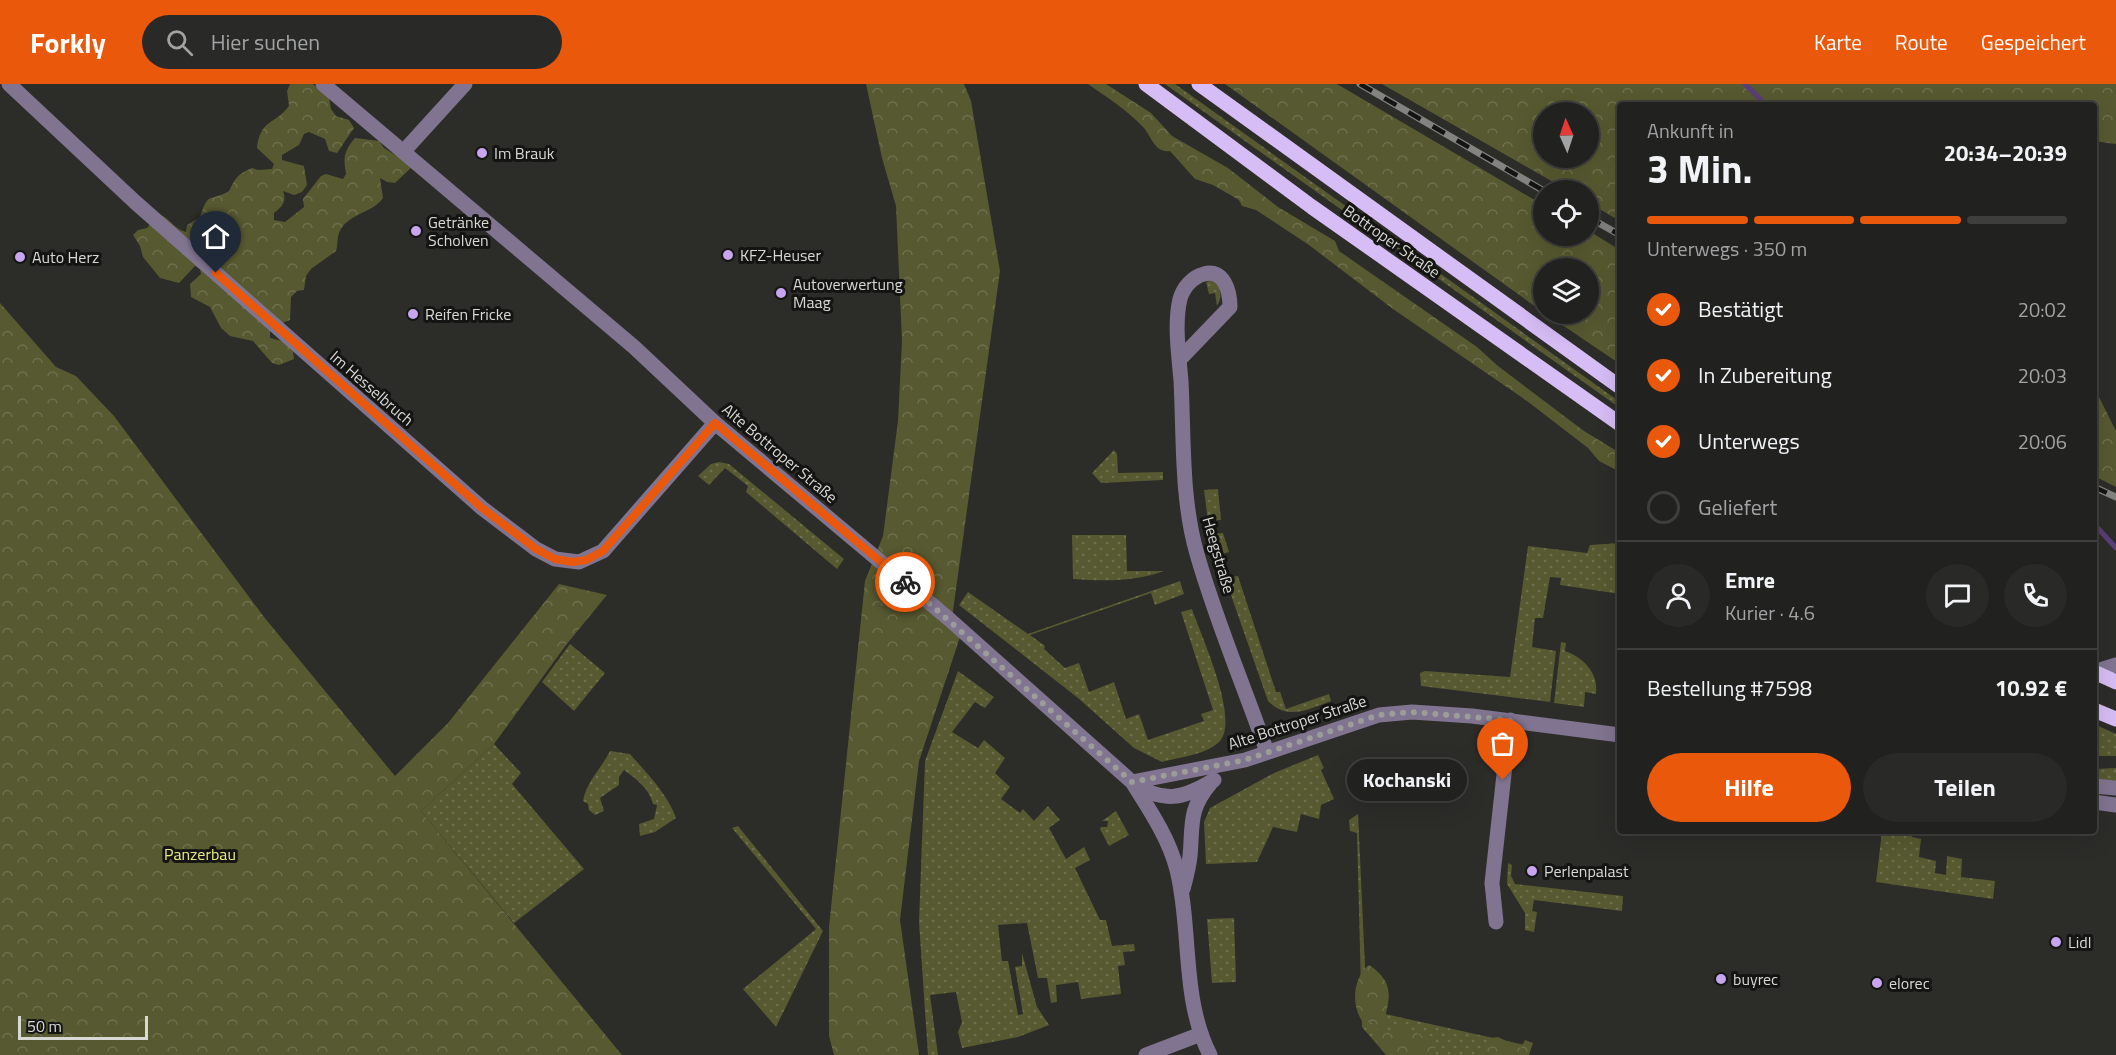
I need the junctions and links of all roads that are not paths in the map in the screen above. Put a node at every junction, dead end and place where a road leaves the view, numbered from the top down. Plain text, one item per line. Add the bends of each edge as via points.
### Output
1 (9, 84) edge
2 (324, 84) edge
3 (465, 84) edge
4 (1146, 84) edge
5 (1199, 84) edge
6 (404, 151) junction
7 (1180, 359) junction
8 (1617, 385) edge
9 (1617, 422) edge
10 (715, 423) junction
11 (2116, 665) edge
12 (2097, 671) edge
13 (2097, 673) edge
14 (2116, 682) edge
15 (2097, 711) edge
16 (2116, 719) edge
17 (1510, 720) junction
18 (1617, 735) edge
19 (1267, 752) junction
20 (1245, 760) junction
21 (1214, 780) junction
22 (1132, 782) junction
23 (2097, 786) edge
24 (2116, 788) edge
25 (2097, 803) edge
26 (2116, 806) edge
27 (1182, 895) junction
28 (1496, 922) dead end
29 (1201, 1034) junction
30 (1146, 1055) edge
31 (1210, 1055) edge

1 - 10 street, Im Hesselbruch via 349,392 482,508 546,556 579,562 603,551
2 - 6 street, Alte Bottroper Straße
3 - 6 street
4 - 9 main road, Bottroper Straße via 1312,207
5 - 8 main road, Bottroper Straße
6 - 10 street, Alte Bottroper Straße via 634,347
7 - 7 street, Heegstraße via 1178,309 1185,287 1206,273 1222,277 1230,307
7 - 19 street, Heegstraße via 1186,493 1196,552
10 - 22 street, Alte Bottroper Straße via 949,619
11 - 12 street
13 - 14 main road
15 - 16 main road
17 - 18 street, Alte Bottroper Straße
17 - 19 street, Alte Bottroper Straße via 1431,713 1379,715
17 - 28 street via 1491,884
19 - 20 street, Alte Bottroper Straße
20 - 21 street
20 - 22 street, Alte Bottroper Straße
21 - 22 street, Alte Bottroper Straße via 1175,797 1155,794
21 - 27 street via 1192,817 1190,857
22 - 27 street via 1169,847
23 - 24 street
25 - 26 street
27 - 29 street via 1192,999
29 - 30 street
29 - 31 street

